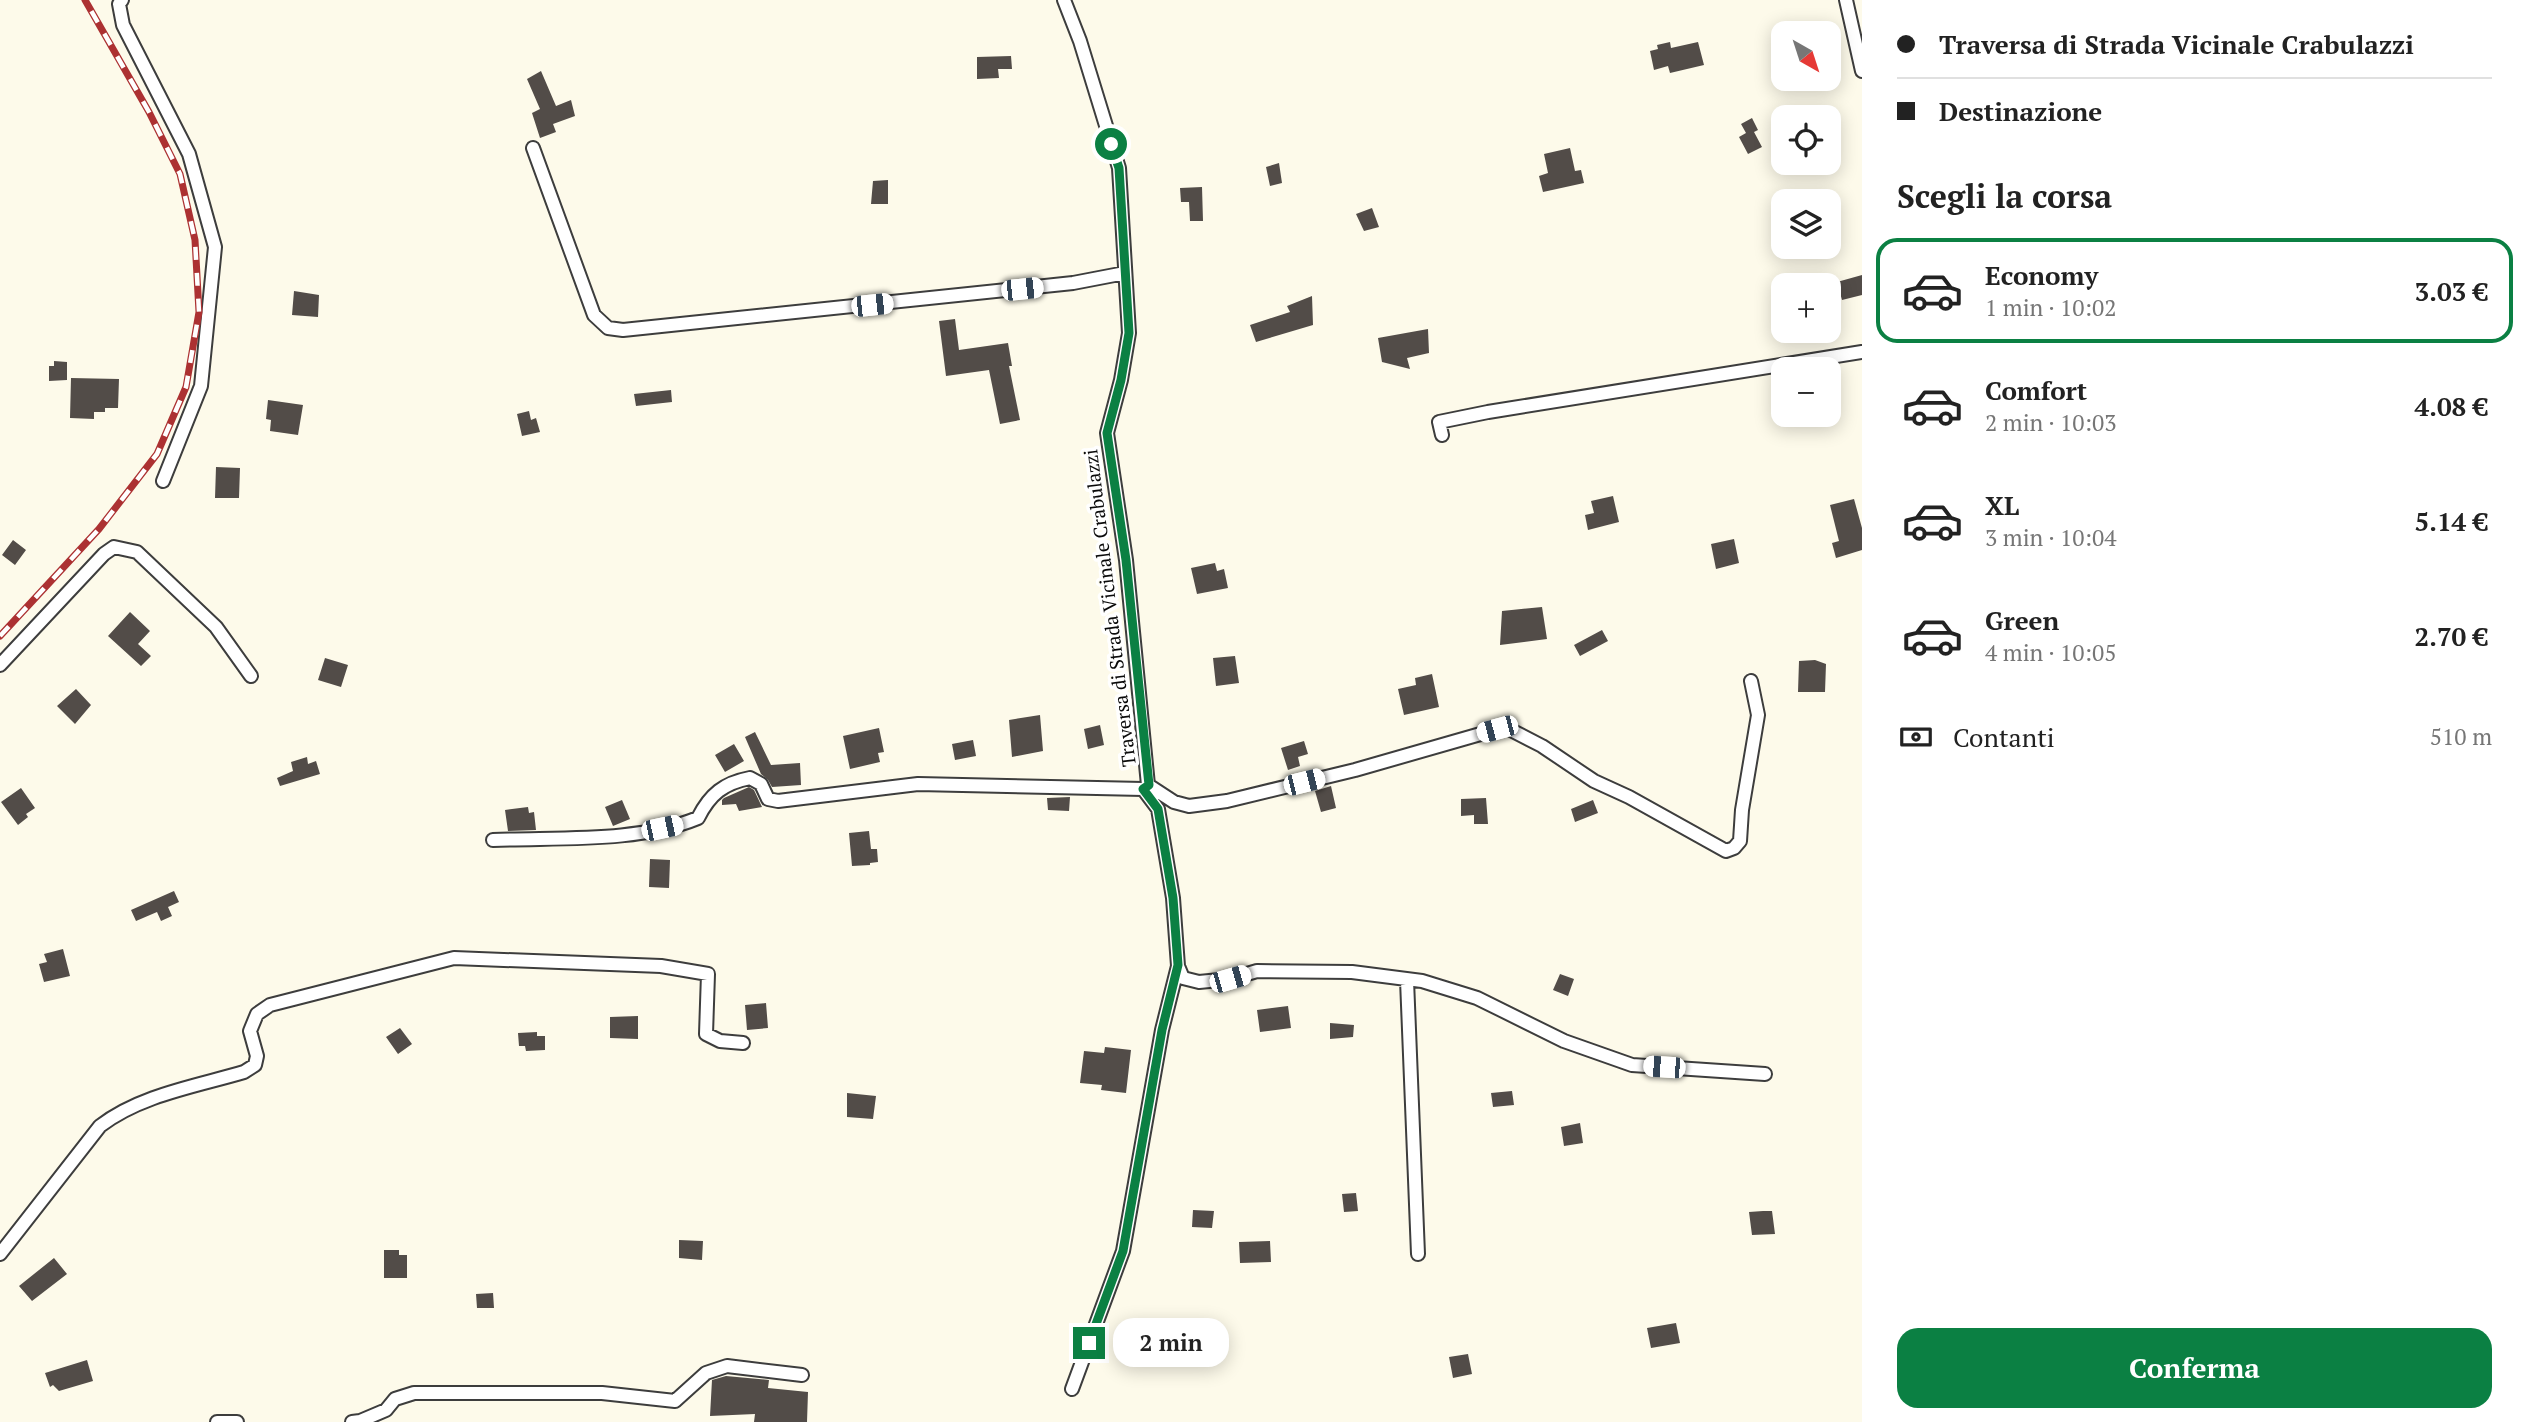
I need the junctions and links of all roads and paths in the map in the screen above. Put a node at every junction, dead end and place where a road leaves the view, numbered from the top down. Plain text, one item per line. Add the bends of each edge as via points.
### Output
1 (122, 0) edge
2 (1064, 0) edge
3 (1846, 0) edge
4 (1862, 71) edge
5 (533, 148) dead end
6 (1125, 273) junction
7 (1862, 352) edge
8 (1442, 435) dead end
9 (163, 481) dead end
10 (0, 665) edge
11 (251, 676) dead end
12 (1751, 681) dead end
13 (1146, 787) junction
14 (493, 840) dead end
15 (1178, 965) junction
16 (1407, 979) junction
17 (743, 1043) dead end
18 (1765, 1074) dead end
19 (0, 1254) edge
20 (1418, 1254) dead end
21 (802, 1375) dead end
22 (1072, 1389) dead end
23 (218, 1422) edge
24 (237, 1422) edge
25 (352, 1422) edge

1 - 9 street via 123,25 189,154 215,247 201,386
2 - 6 street, Traversa di Strada Vicinale Crabulazzi via 1119,168
3 - 4 street
5 - 6 street via 594,315 608,328 848,308
6 - 13 street, Traversa di Strada Vicinale Crabulazzi via 1129,333 1107,433 1126,560
7 - 8 street via 1488,412 1439,422
10 - 11 street via 114,547 137,552 216,627
12 - 13 street via 1758,715 1740,841 1726,851 1594,781 1505,727 1227,801 1189,806
13 - 14 street, Traversa di Strada Vicinale Crabulazzi via 918,785 778,801 768,799 761,784 750,778 724,785 698,818 686,823 615,838
13 - 15 street via 1158,809 1173,898
15 - 16 street via 1183,978 1199,982 1257,971 1352,972
15 - 22 street via 1123,1251
16 - 18 street via 1476,998 1564,1041 1632,1065
16 - 20 street
17 - 19 street via 706,1034 708,974 662,966 454,958 270,1005 257,1014 250,1031 255,1065 143,1102 112,1117 100,1126
21 - 25 street via 727,1366 706,1373 675,1401 602,1393 414,1393 395,1399 386,1410
23 - 24 street

